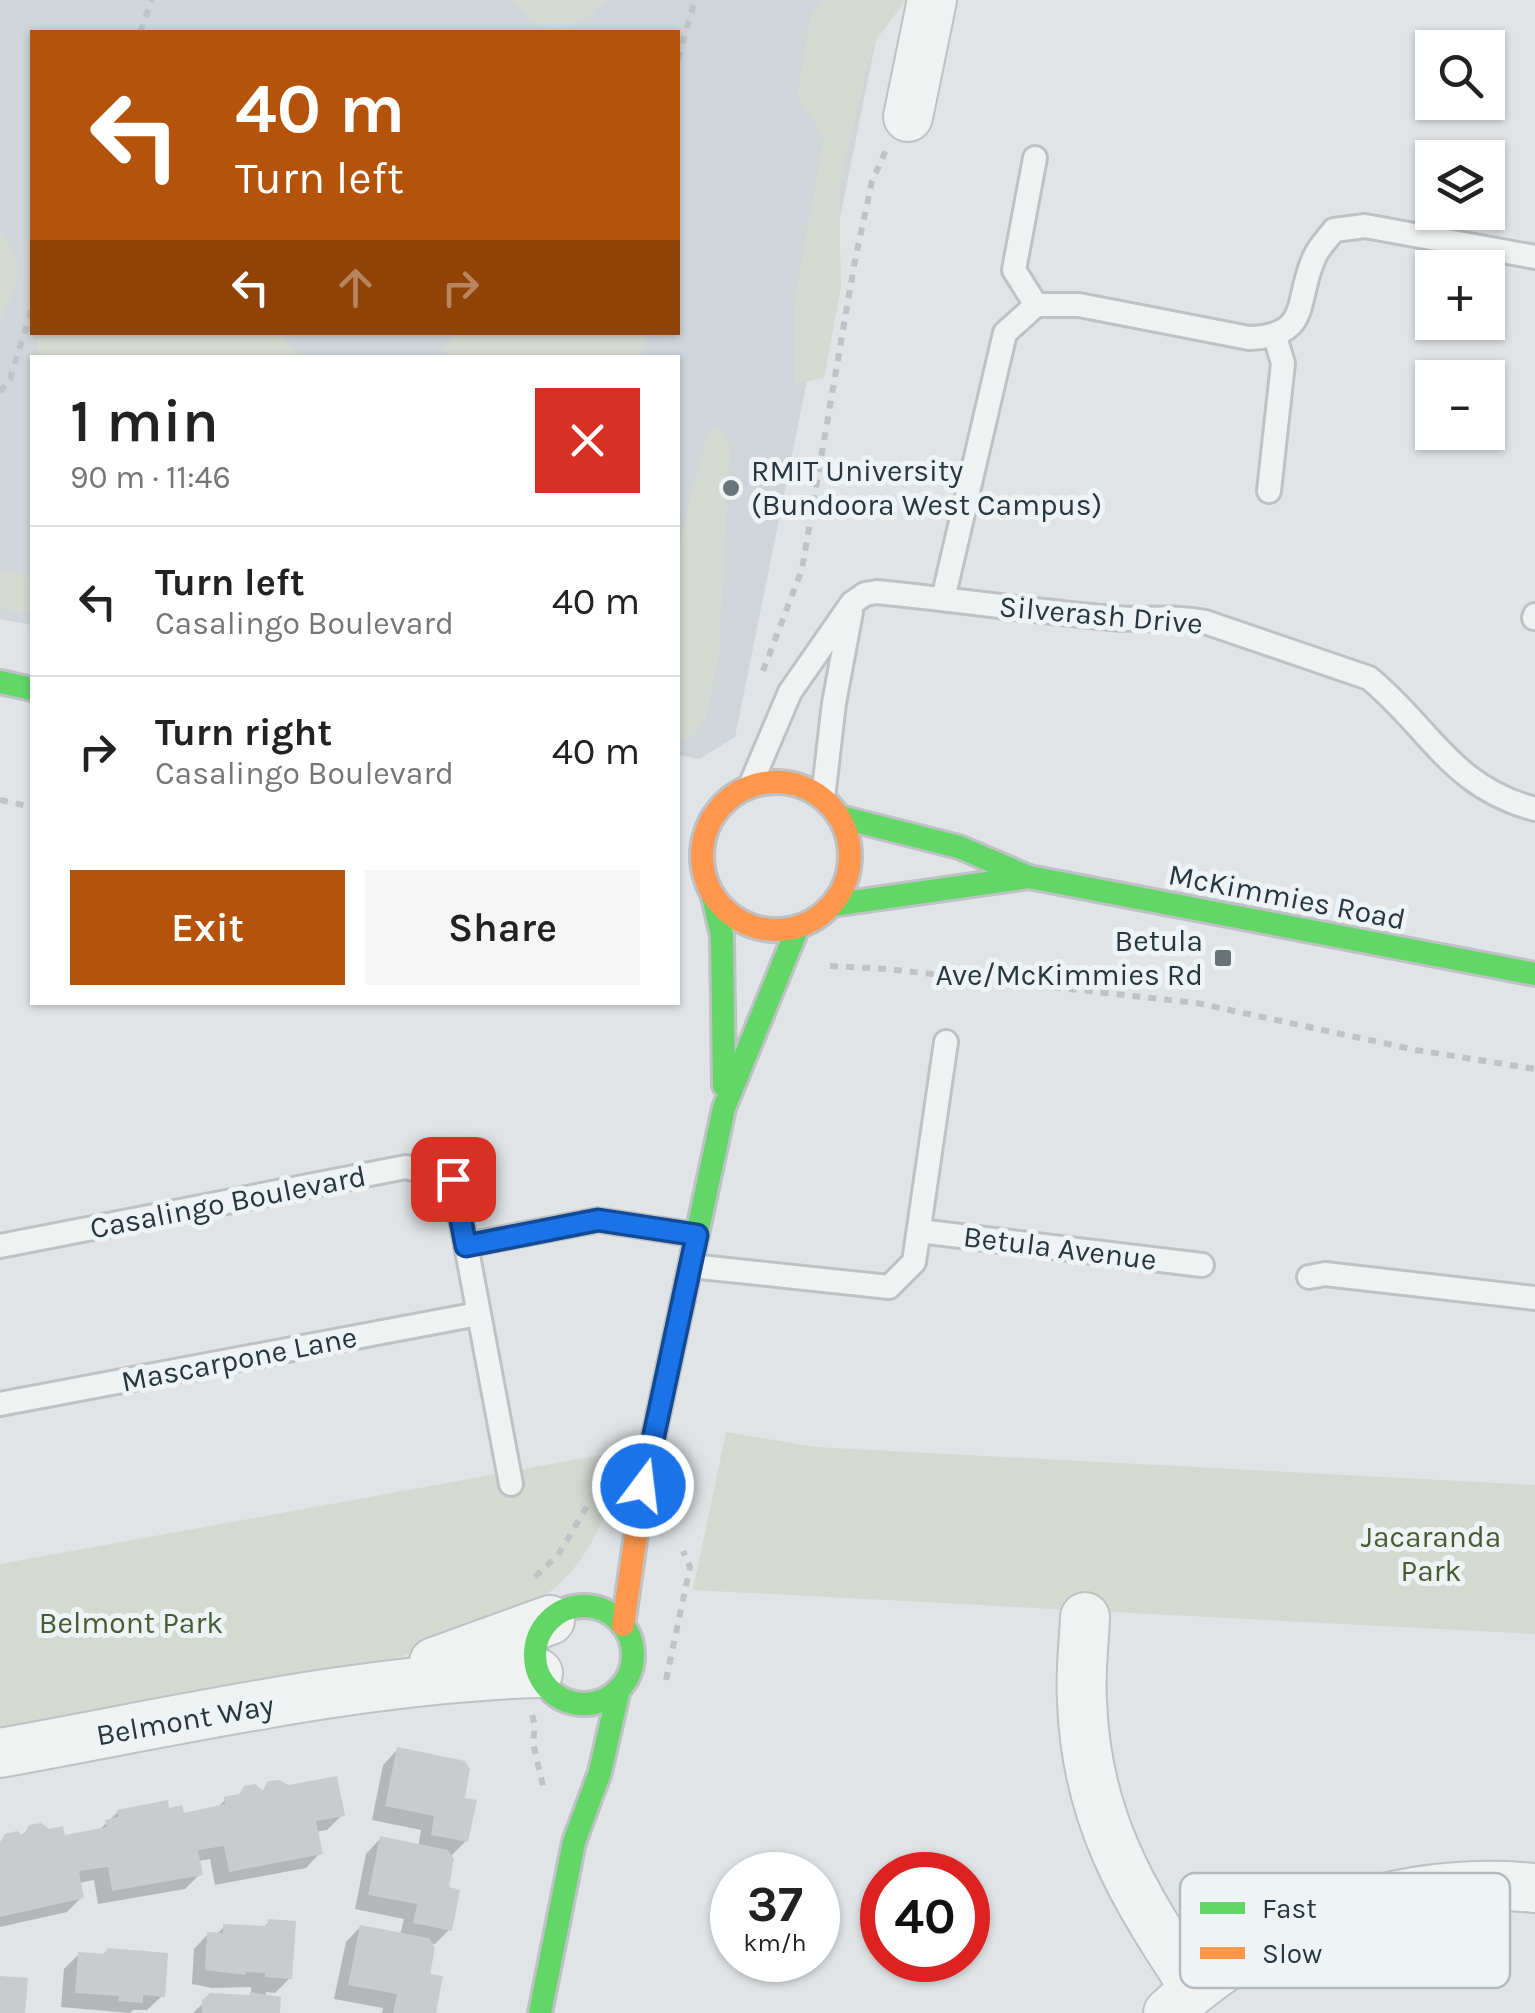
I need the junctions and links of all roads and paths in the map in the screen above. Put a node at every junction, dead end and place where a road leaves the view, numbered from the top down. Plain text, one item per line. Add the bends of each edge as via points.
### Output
1 (152, 0) edge
2 (695, 0) edge
3 (932, 0) edge
4 (141, 30) edge
5 (680, 52) edge
6 (908, 118) joint
7 (1035, 158) dead end
8 (1535, 257) edge
9 (1036, 305) junction
10 (30, 314) edge
11 (1275, 337) junction
12 (0, 392) edge
13 (1269, 491) dead end
14 (943, 599) junction
15 (852, 603) junction
16 (762, 674) dead end
17 (0, 682) edge
18 (30, 689) edge
19 (741, 791) junction
20 (823, 798) junction
21 (0, 800) edge
22 (30, 807) edge
23 (688, 809) dead end
24 (1535, 809) edge
25 (840, 817) junction
26 (1028, 877) junction
27 (680, 882) edge
28 (711, 892) junction
29 (832, 905) junction
30 (798, 927) junction
31 (819, 969) dead end
32 (1535, 974) edge
33 (946, 1042) dead end
34 (1535, 1069) edge
35 (724, 1108) junction
36 (918, 1230) junction
37 (697, 1235) junction
38 (0, 1246) edge
39 (466, 1246) junction
40 (1202, 1264) dead end
41 (691, 1266) junction
42 (1309, 1278) dead end
43 (1535, 1298) edge
44 (478, 1314) junction
45 (0, 1404) edge
46 (511, 1484) dead end
47 (643, 1486) junction
48 (614, 1531) dead end
49 (690, 1567) dead end
50 (583, 1578) dead end
51 (556, 1615) junction
52 (1085, 1616) dead end
53 (623, 1626) junction
54 (666, 1683) dead end
55 (370, 1687) junction
56 (620, 1688) junction
57 (554, 1696) junction
58 (0, 1753) edge
59 (572, 1786) dead end
60 (574, 1842) junction
61 (1510, 1887) edge
62 (1535, 1888) edge
63 (1182, 2000) edge
64 (540, 2013) edge

1 - 4 path
2 - 5 path
3 - 6 street
6 - 16 path via 898,122 872,181 802,570
7 - 9 lane via 1014,270
8 - 11 lane via 1365,226 1334,230 1316,254 1296,318
9 - 11 lane
9 - 14 lane via 1005,334
10 - 12 path
11 - 13 lane via 1283,363
14 - 15 lane, Silverash Drive via 877,592
14 - 24 lane, Silverash Drive via 1120,619 1178,616 1370,678 1452,766 1486,790
15 - 19 lane via 790,692
15 - 20 lane
17 - 18 street
19 - 20 street via 788,782
19 - 23 street
19 - 28 street via 713,816 703,838 701,862
20 - 25 street
21 - 22 path
25 - 26 street, McKimmies Road via 959,847
25 - 29 street via 851,862
26 - 29 street, McKimmies Road
26 - 32 street, McKimmies Road
27 - 28 street
28 - 30 street via 751,926
28 - 35 street via 722,935
29 - 30 street
30 - 35 street
31 - 34 path via 887,969 1197,1002
33 - 36 lane
35 - 37 street
36 - 40 lane, Betula Avenue
36 - 41 lane via 914,1262 889,1286
37 - 39 lane via 598,1220
37 - 41 street
38 - 39 lane, Casalingo Boulevard via 406,1167 453,1179
39 - 44 lane
41 - 47 street
42 - 43 lane via 1325,1274
44 - 45 lane, Mascarpone Lane
44 - 46 lane
47 - 48 street
47 - 53 street
49 - 54 path
50 - 51 street
51 - 53 street via 595,1607
51 - 55 street, Belmont Way
51 - 57 street via 536,1644
52 - 63 street via 1082,1699 1103,1823
53 - 56 street via 632,1664
55 - 57 street, Belmont Way via 466,1675
55 - 58 street, Belmont Way
56 - 57 street via 591,1704
56 - 60 street
59 - 60 street
60 - 64 street
61 - 62 street

